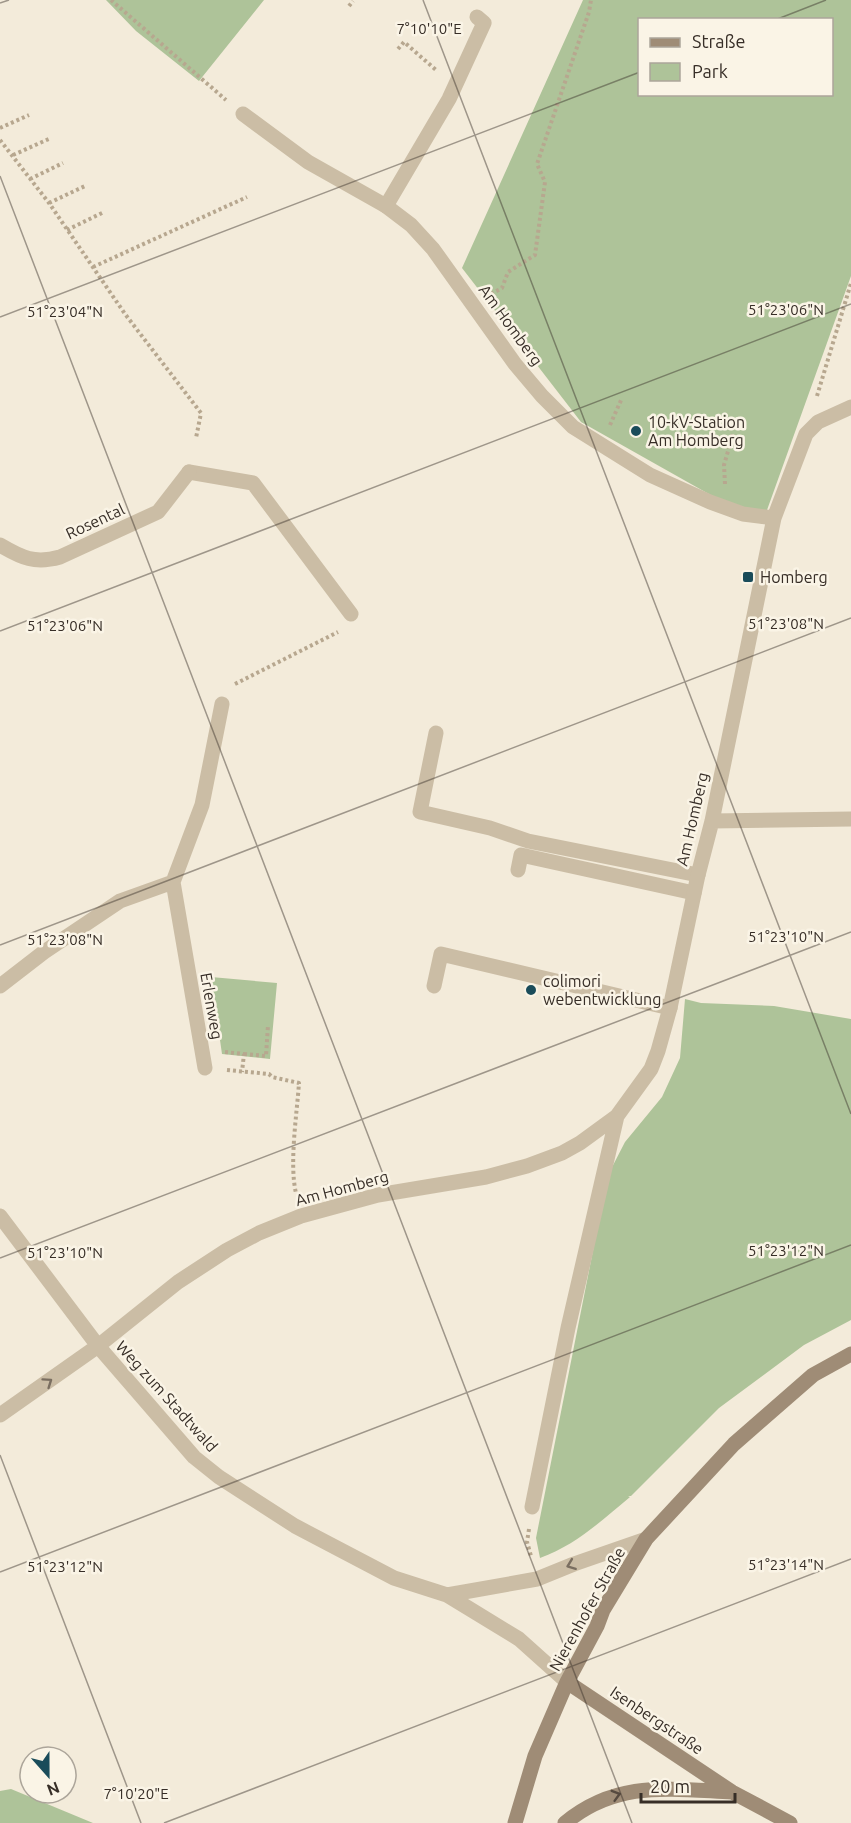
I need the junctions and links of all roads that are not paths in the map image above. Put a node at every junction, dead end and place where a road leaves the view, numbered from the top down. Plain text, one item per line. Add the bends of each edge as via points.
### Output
1 (477, 17) dead end
2 (243, 114) road end
3 (386, 206) junction
4 (851, 407) edge
5 (774, 518) junction
6 (0, 545) edge
7 (351, 614) dead end
8 (222, 704) road end
9 (436, 734) dead end
10 (851, 819) edge
11 (712, 821) junction
12 (518, 870) dead end
13 (698, 875) junction
14 (173, 882) junction
15 (694, 893) junction
16 (0, 986) edge
17 (434, 986) dead end
18 (669, 1008) junction
19 (205, 1068) road end
20 (617, 1116) junction
21 (0, 1216) edge
22 (99, 1346) junction
23 (851, 1354) edge
24 (0, 1415) edge
25 (532, 1507) road end
26 (646, 1539) junction
27 (447, 1595) junction
28 (567, 1682) junction
29 (732, 1792) junction
30 (515, 1823) edge
31 (565, 1823) edge
32 (790, 1823) edge

1 - 3 street via 484,23 455,87
2 - 3 street, Am Homberg via 308,162
3 - 5 street, Am Homberg via 433,249 515,364 573,427 650,475 725,508
4 - 5 street, Am Homberg via 818,422 806,434
5 - 11 street, Am Homberg
6 - 7 street, Rosental via 26,559 50,560 158,512 189,472 253,483
8 - 14 street via 202,805
9 - 13 street via 420,812 528,841
10 - 11 street
11 - 13 street, Am Homberg
12 - 15 street via 521,855
13 - 15 street, Am Homberg
14 - 16 street via 120,901
14 - 19 street, Erlenweg
15 - 18 street, Am Homberg
17 - 18 street via 441,954
18 - 20 street, Am Homberg via 651,1069
20 - 22 street, Am Homberg via 580,1143 528,1166 378,1195 301,1216 259,1233 178,1282
20 - 25 street, Am Homberg
21 - 22 street, Weg zum Stadtwald
24 -> 22 street, Am Homberg
22 - 27 street, Weg zum Stadtwald via 194,1457 219,1477 347,1554 394,1578
23 - 26 main road, Nierenhofer Straße via 813,1375 734,1444
26 -> 27 street, Weg zum Stadtwald via 537,1579
26 - 28 main road, Nierenhofer Straße via 603,1610
27 - 28 street, Weg zum Stadtwald via 519,1639
28 - 29 main road, Isenbergstraße
28 - 30 main road, Nierenhofer Straße via 535,1756
31 -> 29 main road via 597,1802 633,1791 663,1788
29 - 32 main road, Isenbergstraße

